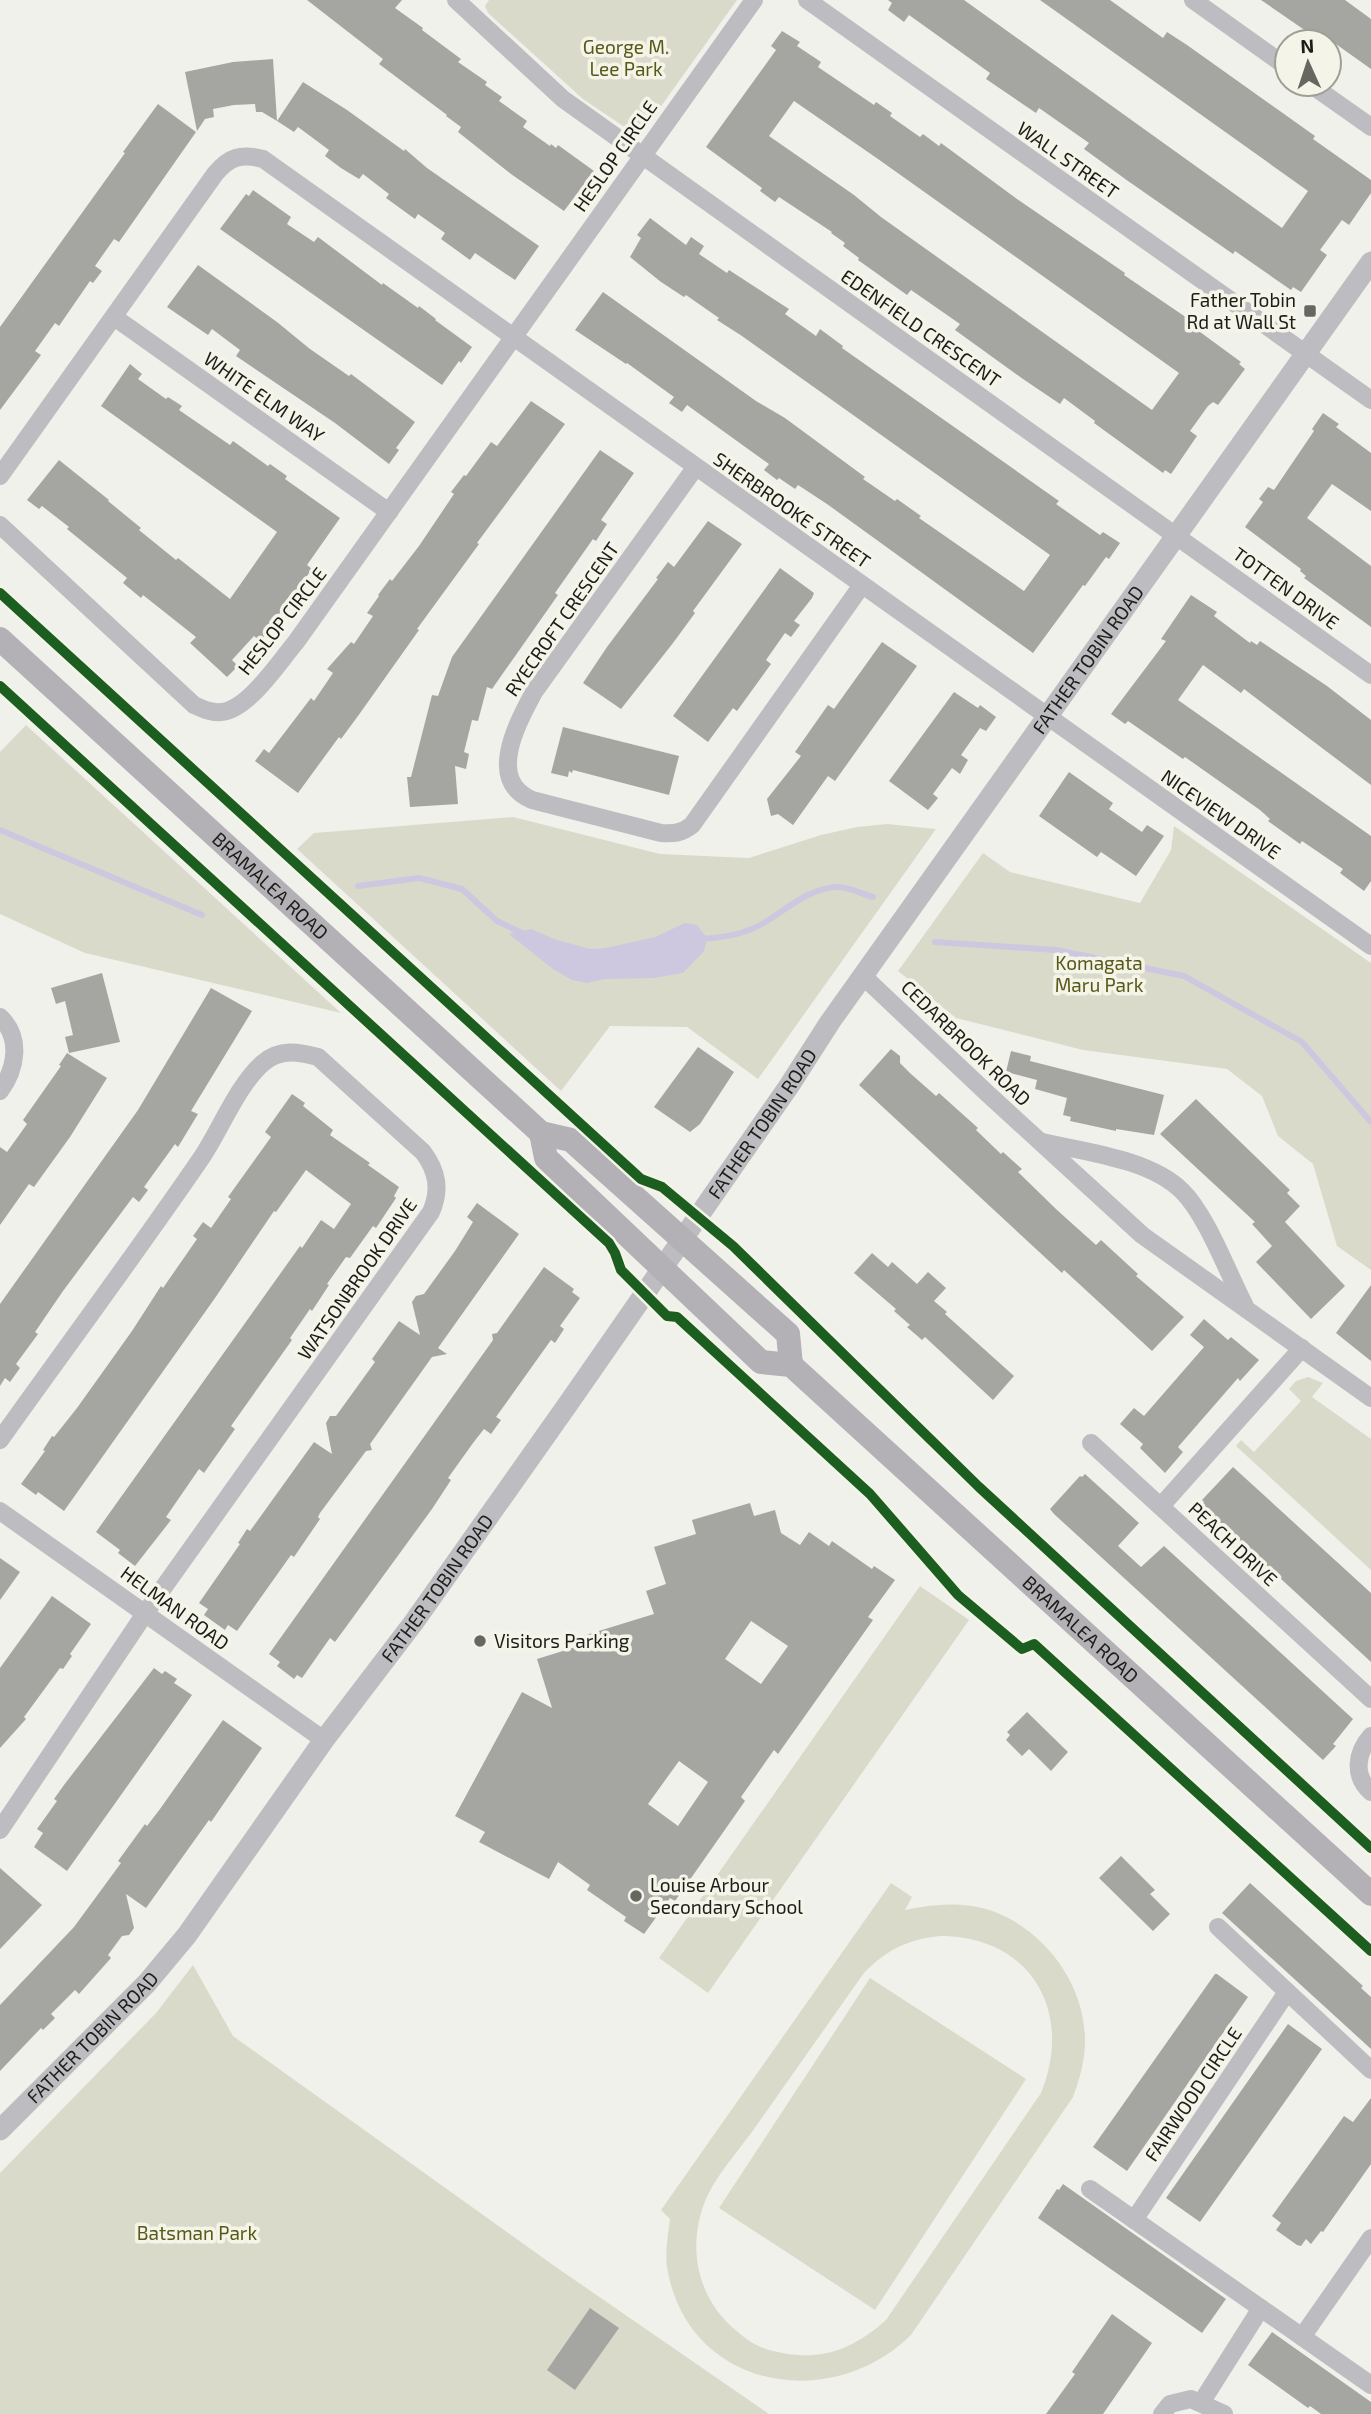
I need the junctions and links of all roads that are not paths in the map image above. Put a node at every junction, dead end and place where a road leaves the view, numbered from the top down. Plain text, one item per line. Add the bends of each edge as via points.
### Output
1 (754, 0) edge
2 (807, 0) edge
3 (1193, 0) edge
4 (458, 1) edge
5 (1273, 57) edge
6 (1331, 98) edge
7 (1371, 127) edge
8 (642, 155) junction
9 (1371, 262) edge
10 (114, 317) junction
11 (512, 338) junction
12 (1305, 353) junction
13 (1371, 400) edge
14 (695, 468) junction
15 (0, 476) edge
16 (388, 512) junction
17 (0, 525) edge
18 (1176, 535) junction
19 (862, 585) junction
20 (0, 639) edge
21 (1371, 675) edge
22 (1047, 717) junction
23 (1371, 946) edge
24 (864, 976) junction
25 (0, 1017) edge
26 (0, 1091) edge
27 (541, 1133) junction
28 (1039, 1141) junction
29 (682, 1240) junction
30 (663, 1269) junction
31 (1245, 1308) junction
32 (1302, 1348) junction
33 (790, 1365) junction
34 (1371, 1398) edge
35 (0, 1440) edge
36 (1091, 1443) dead end
37 (1161, 1506) junction
38 (0, 1511) edge
39 (146, 1612) junction
40 (1371, 1699) edge
41 (1371, 1736) edge
42 (324, 1740) junction
43 (1371, 1792) edge
44 (0, 1830) edge
45 (1371, 1894) edge
46 (1218, 1927) dead end
47 (1287, 1992) junction
48 (1371, 2070) edge
49 (0, 2130) edge
50 (1090, 2189) dead end
51 (1134, 2220) junction
52 (1371, 2238) edge
53 (1261, 2308) junction
54 (1302, 2337) junction
55 (1371, 2385) edge
56 (1201, 2403) junction
57 (1162, 2414) edge
58 (1224, 2414) edge

1 - 8 street, HESLOP CIRCLE
2 - 12 street, WALL STREET
3 - 5 street
4 - 8 street, EDENFIELD CRESCENT via 563,99
6 - 7 street
8 - 11 street, HESLOP CIRCLE
8 - 18 street, EDENFIELD CRESCENT
9 - 12 street, FATHER TOBIN ROAD
10 - 11 street via 215,174 240,156 267,162
10 - 15 street
10 - 16 street, WHITE ELM WAY
11 - 14 street, SHERBROOKE STREET
11 - 16 street, HESLOP CIRCLE
12 - 13 street, WALL STREET
12 - 18 street, FATHER TOBIN ROAD
14 - 19 street, SHERBROOKE STREET
14 - 19 street, RYECROFT CRESCENT via 534,692 510,753 508,771 520,795 661,833 684,831
16 - 17 street, HESLOP CIRCLE via 296,642 251,695 219,712 194,705
18 - 21 street, TOTTEN DRIVE
18 - 22 street, FATHER TOBIN ROAD
19 - 22 street, SHERBROOKE STREET
20 - 27 main road, BRAMALEA ROAD
22 - 23 street, NICEVIEW DRIVE
22 - 24 street, FATHER TOBIN ROAD
24 - 28 street, CEDARBROOK ROAD
24 - 29 street, FATHER TOBIN ROAD
25 - 26 street via 8,1026 15,1050 10,1077
27 - 29 main road, BRAMALEA ROAD via 570,1140
27 - 30 main road, BRAMALEA ROAD via 546,1158
28 - 31 street, CEDARBROOK ROAD via 1142,1235
28 - 31 street, CEDARBROOK ROAD via 1136,1164 1174,1184 1199,1214
29 - 30 street, FATHER TOBIN ROAD
29 - 33 main road, BRAMALEA ROAD via 788,1334
30 - 33 main road, BRAMALEA ROAD via 761,1362
30 - 42 street, FATHER TOBIN ROAD via 414,1622
31 - 32 street, CEDARBROOK ROAD
32 - 34 street, CEDARBROOK ROAD
32 - 37 street, PEACH DRIVE
33 - 45 main road, BRAMALEA ROAD
35 - 39 street, WATSONBROOK DRIVE via 203,1155 253,1072 265,1061 296,1052 318,1057 423,1152 436,1174 438,1198 432,1212
36 - 37 street
37 - 40 street, PEACH DRIVE
38 - 39 street, HELMAN ROAD
39 - 42 street, HELMAN ROAD
39 - 44 street, WATSONBROOK DRIVE
41 - 43 street via 1358,1765
42 - 49 street, FATHER TOBIN ROAD via 166,1962
46 - 47 street
47 - 48 street
47 - 51 street, FAIRWOOD CIRCLE
50 - 51 street
51 - 53 street
52 - 54 street
53 - 54 street
53 - 56 street
54 - 55 street
56 - 57 street via 1191,2399 1170,2404
56 - 58 street

